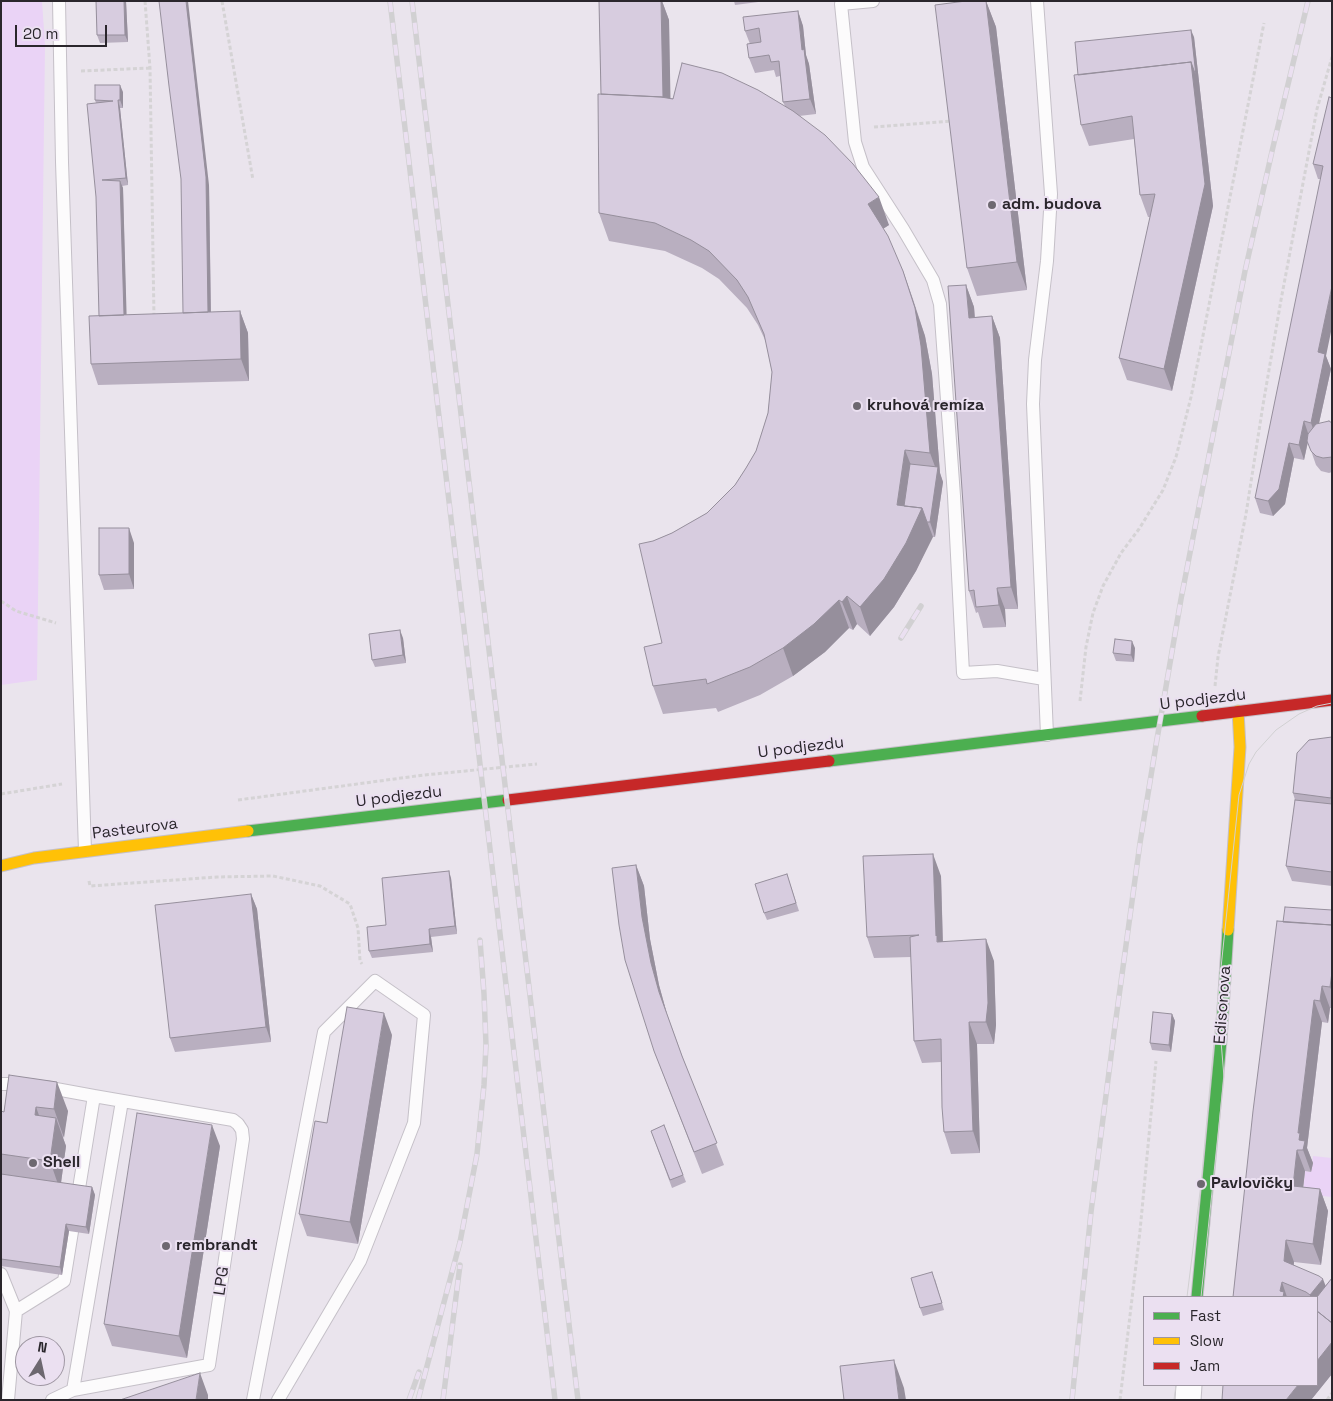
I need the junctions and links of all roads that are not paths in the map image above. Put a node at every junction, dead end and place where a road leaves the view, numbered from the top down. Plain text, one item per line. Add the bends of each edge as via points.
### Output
1 (59, 1) edge
2 (873, 1) edge
3 (1037, 1) edge
4 (1044, 679) junction
5 (1332, 700) edge
6 (1238, 712) junction
7 (1047, 735) junction
8 (274, 828) joint
9 (85, 851) junction
10 (1, 866) edge
11 (1, 1084) edge
12 (94, 1096) junction
13 (122, 1101) junction
14 (1, 1274) edge
15 (1197, 1296) edge
16 (16, 1311) junction
17 (1189, 1386) edge
18 (73, 1390) junction
19 (8, 1400) edge
20 (52, 1400) edge
21 (253, 1400) edge
22 (278, 1400) edge
23 (1188, 1400) edge

1 - 9 lane
2 - 4 lane via 841,4 855,142 863,167 933,280 940,304 963,673 997,671
3 - 4 lane via 1051,194 1032,404
4 - 7 lane
5 - 6 main road, U podjezdu
6 - 7 main road, U podjezdu
6 - 15 main road, Edisonova via 1240,747 1221,1041
7 - 8 main road, U podjezdu
8 - 9 main road, Pasteurova
9 - 10 main road, Pasteurova
11 - 12 lane, LPG via 28,1084
12 - 13 lane, LPG
12 - 16 lane via 64,1281
13 - 18 lane
13 - 18 lane, LPG via 233,1120 242,1130 210,1365
14 - 16 lane
16 - 19 lane
17 - 23 street
18 - 20 lane, LPG
21 - 22 lane via 324,1032 374,981 424,1015 414,1123 360,1261

